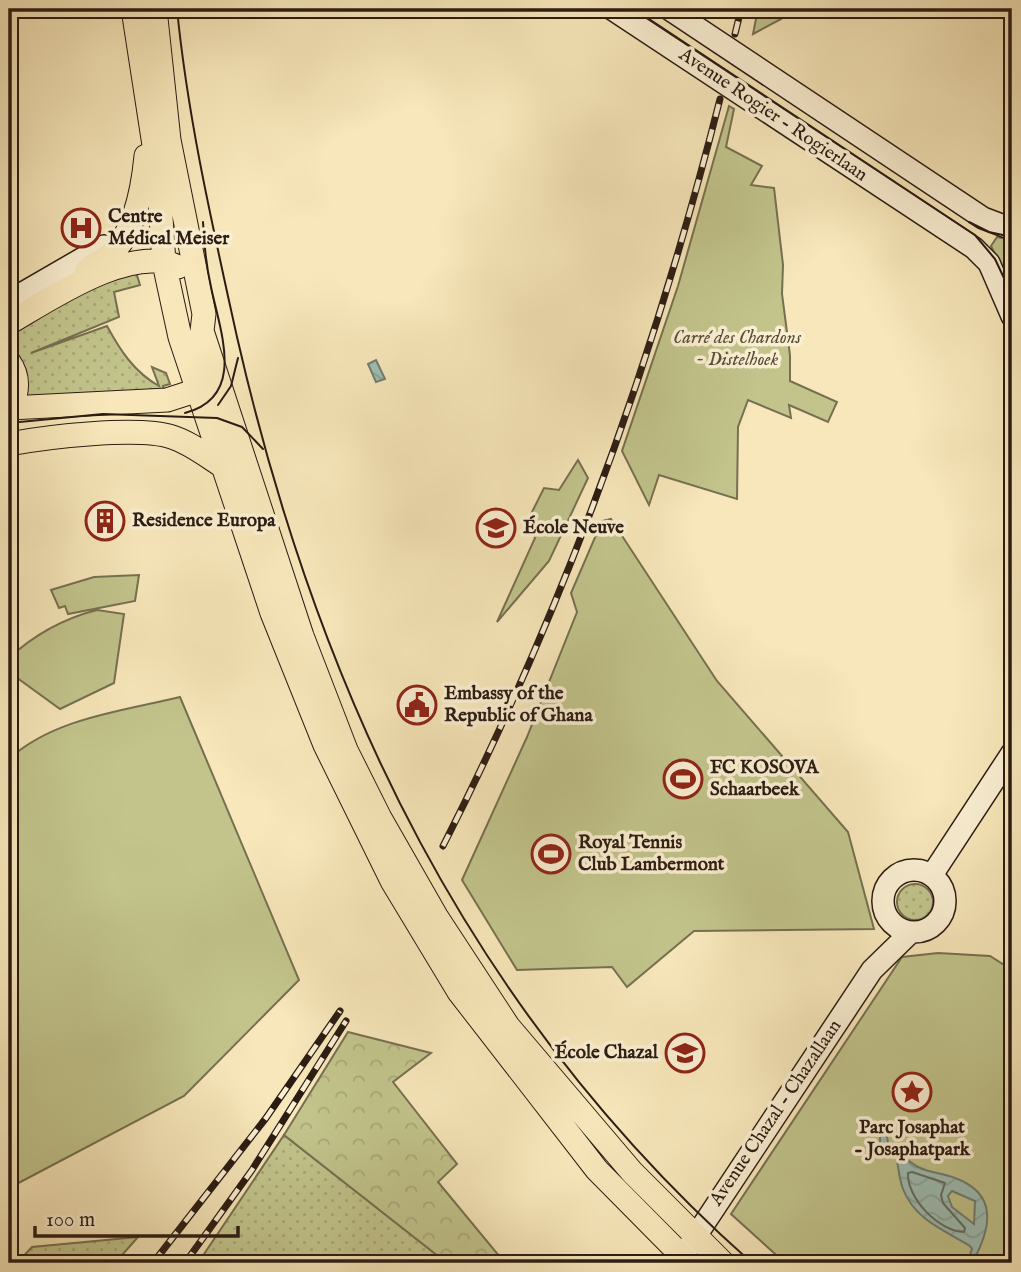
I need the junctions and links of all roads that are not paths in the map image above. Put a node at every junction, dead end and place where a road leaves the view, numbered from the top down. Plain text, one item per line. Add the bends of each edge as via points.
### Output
1 (133, 9) edge
2 (155, 9) edge
3 (612, 9) edge
4 (670, 9) edge
5 (152, 140) junction
6 (1012, 229) edge
7 (126, 232) junction
8 (164, 263) junction
9 (81, 282) junction
10 (9, 301) edge
11 (1012, 316) edge
12 (9, 323) edge
13 (202, 331) junction
14 (9, 362) edge
15 (211, 364) junction
16 (198, 390) junction
17 (10, 408) edge
18 (9, 444) edge
19 (225, 467) junction
20 (1012, 753) edge
21 (932, 876) junction
22 (887, 917) junction
23 (910, 933) junction
24 (872, 970) junction
25 (686, 1255) edge
26 (723, 1263) edge

1 - 5 main road
2 - 13 main road via 169,140 204,314
3 - 11 street, Avenue Rogier - Rogierlaan via 982,255
4 - 6 street, Avenue Rogier - Rogierlaan via 995,225
5 - 7 main road
5 - 8 main road
7 - 9 main road via 112,253 88,269
7 - 10 street
8 - 9 main road via 132,263
8 - 13 main road via 181,271 192,317
8 - 16 main road via 180,337
9 - 12 main road
13 - 15 main road
14 - 17 main road via 18,387
15 - 16 main road
15 - 25 main road via 302,636 346,750 380,818 436,916 509,1026
16 - 17 main road via 167,400
16 - 19 main road
18 - 19 main road via 71,435 164,435
19 - 25 main road via 272,613 320,732 415,920 459,992 543,1104 597,1170
20 - 21 street
21 - 22 street, Avenue Chazal - Chazallaan via 916,870 889,881 883,896
21 - 23 street, Avenue Chazal - Chazallaan via 944,892 944,911 930,929
22 - 23 street
22 - 24 street, Avenue Chazal - Chazallaan
23 - 24 street, Avenue Chazal - Chazallaan
24 - 25 street, Avenue Chazal - Chazallaan via 716,1202
25 - 26 main road

